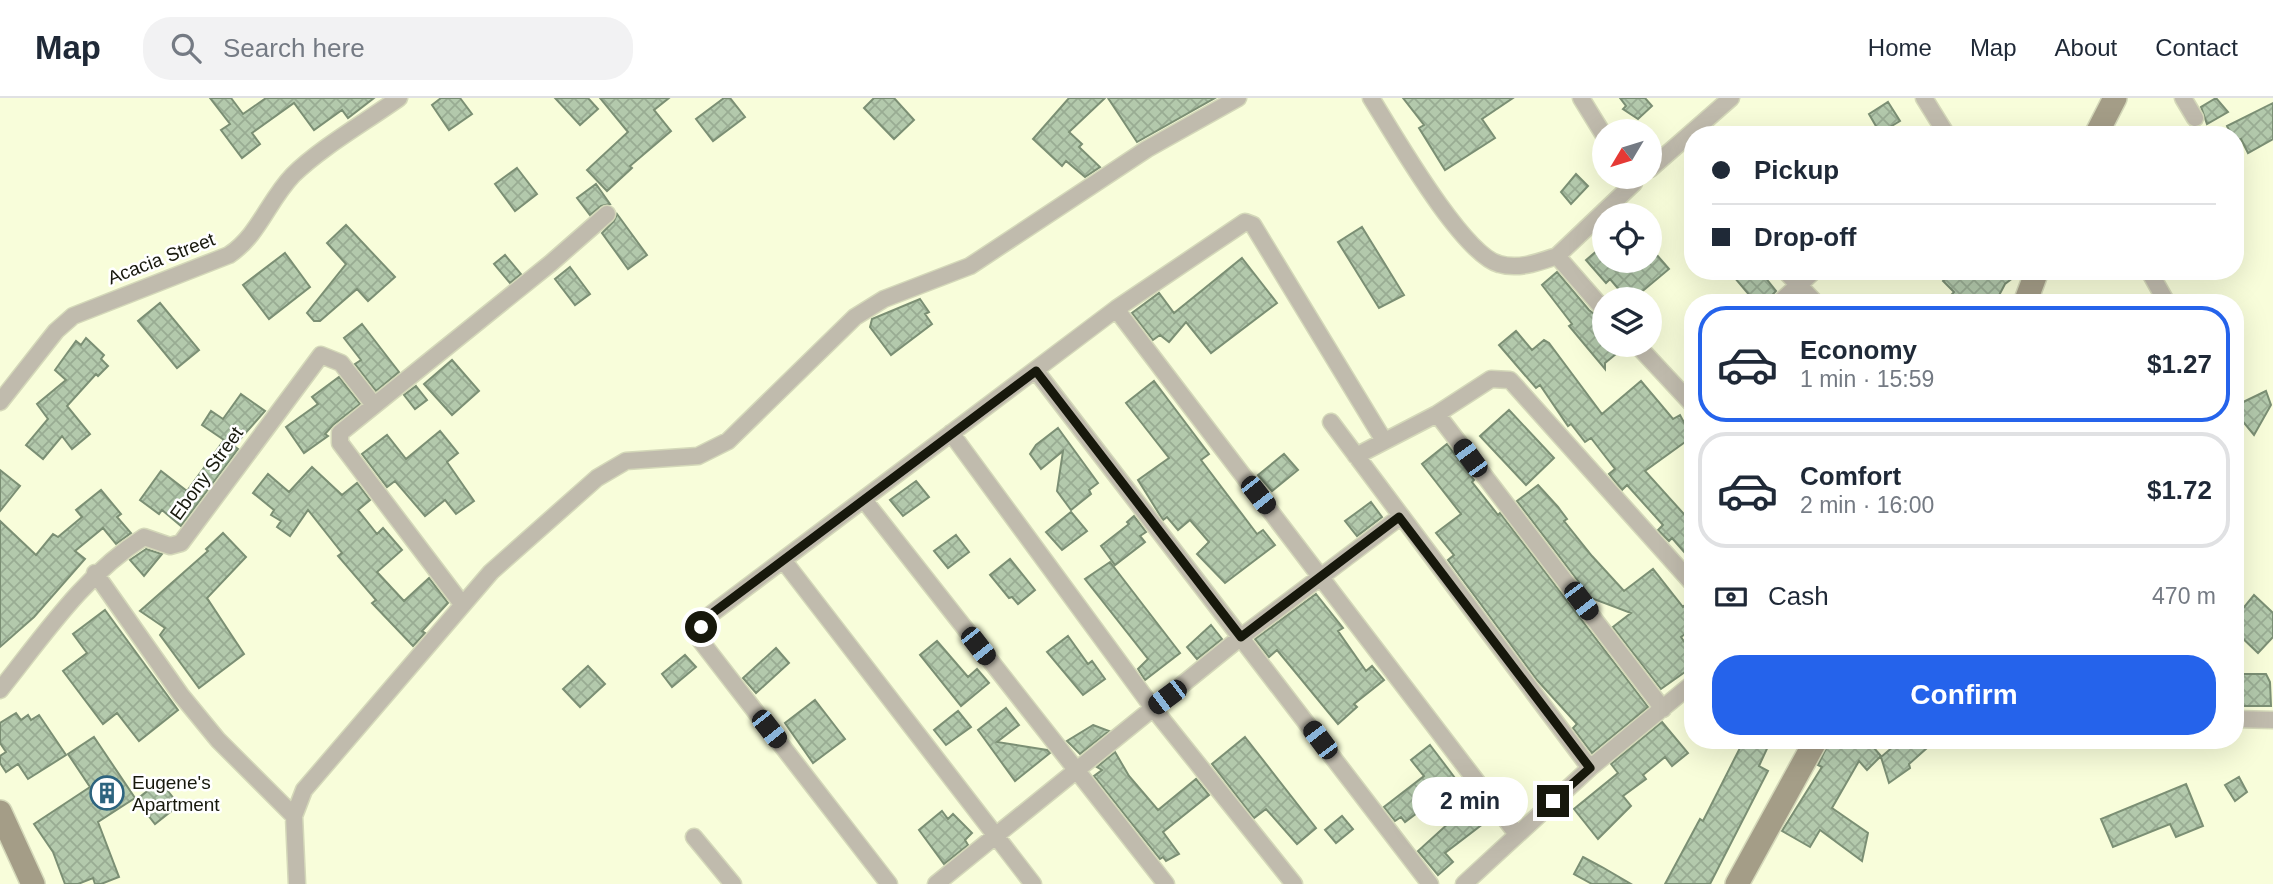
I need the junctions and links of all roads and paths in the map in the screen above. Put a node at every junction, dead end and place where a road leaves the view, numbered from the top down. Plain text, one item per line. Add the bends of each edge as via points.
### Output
1 (399, 98) edge
2 (1238, 98) edge
3 (1371, 98) edge
4 (1581, 98) edge
5 (1731, 98) edge
6 (1924, 98) edge
7 (2115, 98) edge
8 (2183, 98) edge
9 (2195, 118) dead end
10 (1594, 119) edge
11 (1699, 126) edge
12 (1941, 126) edge
13 (2101, 126) edge
14 (1684, 139) edge
15 (1662, 158) edge
16 (1625, 189) edge
17 (607, 215) dead end
18 (1557, 256) junction
19 (1793, 280) edge
20 (1804, 280) edge
21 (1798, 285) junction
22 (1788, 294) edge
23 (1807, 294) edge
24 (1592, 296) edge
25 (1116, 309) junction
26 (1650, 357) edge
27 (1036, 371) junction
28 (1684, 388) edge
29 (0, 402) edge
30 (374, 405) junction
31 (1437, 414) junction
32 (1331, 422) dead end
33 (951, 433) junction
34 (1383, 439) junction
35 (1356, 456) junction
36 (864, 500) junction
37 (1399, 517) junction
38 (783, 560) junction
39 (95, 573) junction
40 (1684, 574) edge
41 (1322, 578) junction
42 (462, 604) junction
43 (1241, 637) junction
44 (0, 690) edge
45 (1684, 691) edge
46 (1153, 708) junction
47 (1663, 709) junction
48 (2244, 719) edge
49 (2273, 720) edge
50 (1810, 749) edge
51 (1590, 768) junction
52 (1076, 771) junction
53 (0, 812) edge
54 (294, 816) junction
55 (1516, 834) junction
56 (995, 835) junction
57 (694, 836) dead end
58 (33, 884) edge
59 (297, 884) edge
60 (733, 884) edge
61 (889, 884) edge
62 (936, 884) edge
63 (1033, 884) edge
64 (1166, 884) edge
65 (1294, 884) edge
66 (1430, 884) edge
67 (1464, 884) edge
68 (1737, 884) edge

1 - 29 street, Acacia Street via 295,174 278,192 246,244 65,321
2 - 42 street via 1147,149 970,267 884,299 855,317 728,441 698,456 626,461 609,470 491,572
3 - 18 street via 1425,183 1487,258 1515,266
4 - 10 street
5 - 11 street
6 - 12 street
7 - 13 street
8 - 9 street
14 - 15 street
16 - 18 street
17 - 30 street
18 - 24 street
19 - 21 street
20 - 21 street
21 - 22 street
21 - 23 street
25 - 27 street
25 - 34 street via 1240,224 1253,225
25 - 41 street
26 - 28 street
27 - 33 street
27 - 43 street
30 - 39 street, Ebony Street via 341,363 321,355 181,542 170,546 144,537
30 - 42 street via 343,429 340,443
31 - 34 street
31 - 40 street via 1491,379 1510,380
31 - 47 street
32 - 35 street
33 - 36 street
33 - 46 street
34 - 35 street
35 - 37 street
36 - 38 street
36 - 52 street
37 - 41 street
37 - 51 street
38 - 56 street
38 - 61 street via 706,618 701,640
39 - 44 street, Ebony Street
39 - 54 street via 210,731
41 - 43 street
41 - 55 street
42 - 54 street via 312,780
43 - 46 street
43 - 66 street
45 - 47 street
46 - 52 street
46 - 65 street
47 - 51 street
48 - 49 street
50 - 68 street
51 - 55 street
52 - 56 street
52 - 64 street
53 - 58 street
54 - 59 street
55 - 67 street
56 - 62 street
56 - 63 street
57 - 60 street

